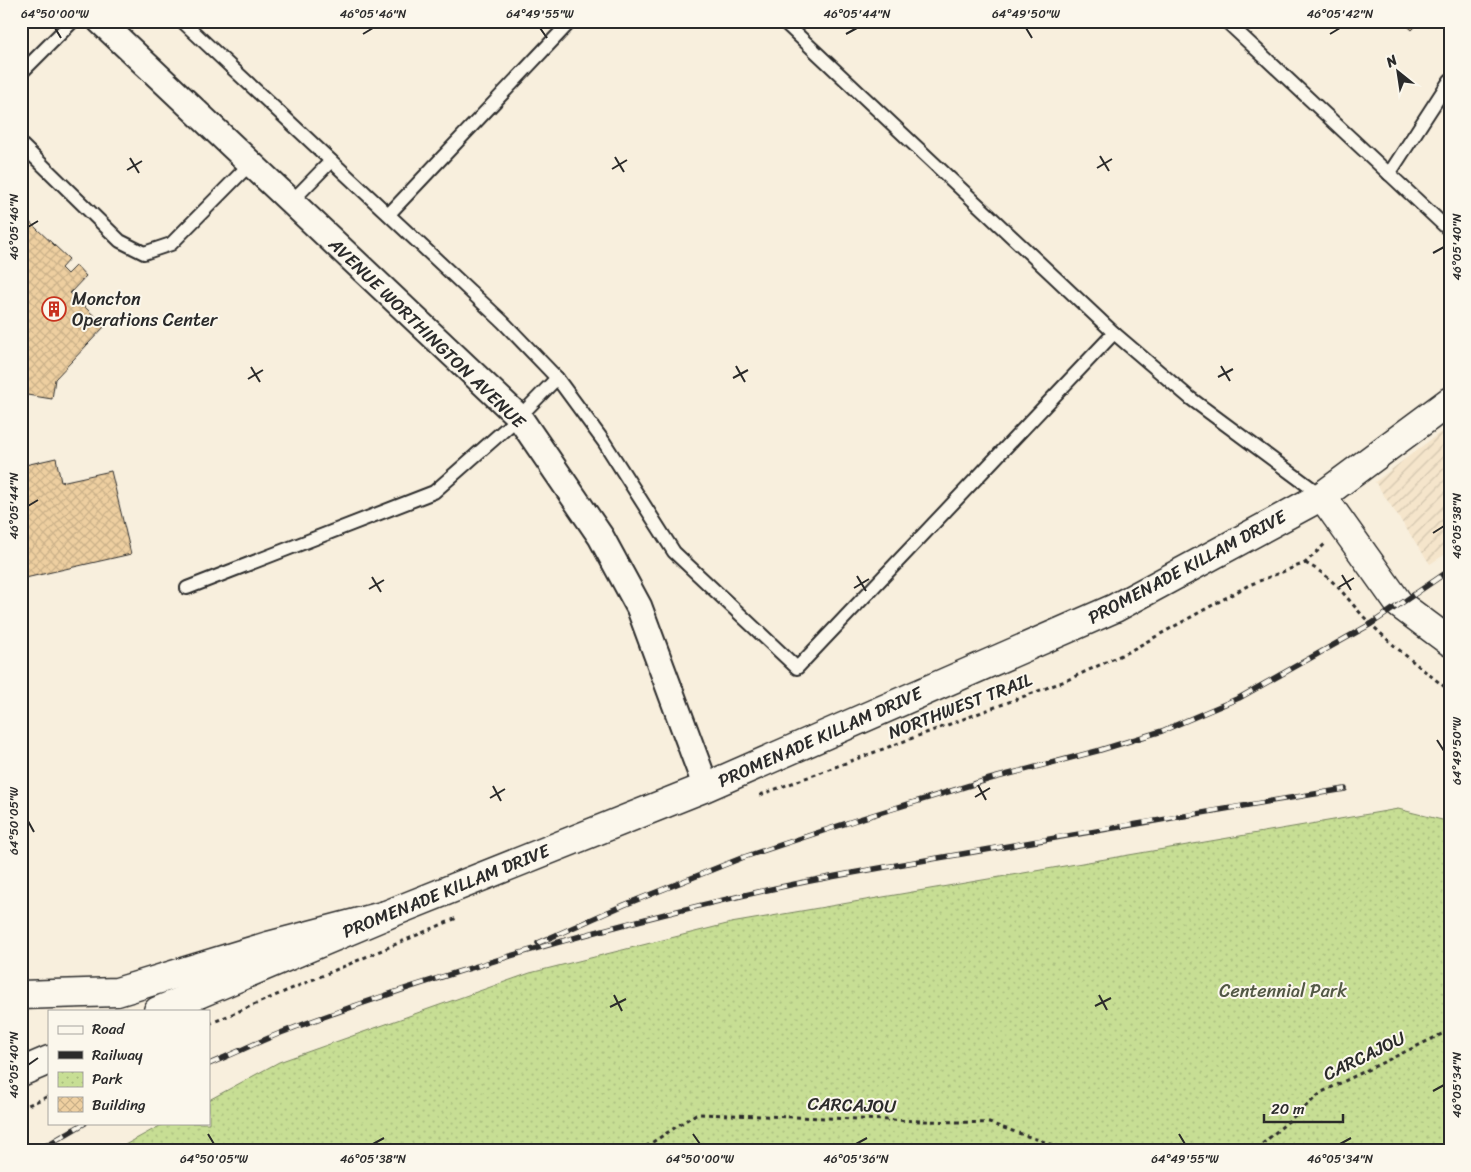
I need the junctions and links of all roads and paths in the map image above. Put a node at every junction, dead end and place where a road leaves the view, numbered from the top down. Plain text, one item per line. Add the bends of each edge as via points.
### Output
1 (73, 21) edge
2 (100, 21) edge
3 (182, 21) edge
4 (571, 21) edge
5 (783, 21) edge
6 (1226, 21) edge
7 (21, 73) edge
8 (1450, 80) edge
9 (21, 144) edge
10 (331, 161) junction
11 (250, 164) junction
12 (1389, 174) junction
13 (291, 202) junction
14 (389, 214) junction
15 (1450, 231) edge
16 (1114, 333) junction
17 (557, 378) junction
18 (1450, 401) edge
19 (519, 418) junction
20 (1322, 496) junction
21 (1344, 526) junction
22 (1305, 563) junction
23 (187, 588) dead end
24 (1450, 642) edge
25 (1450, 691) edge
26 (706, 786) junction
27 (753, 798) dead end
28 (386, 915) junction
29 (460, 917) dead end
30 (21, 995) edge
31 (160, 1010) edge
32 (210, 1024) edge
33 (1450, 1030) edge
34 (48, 1060) edge
35 (21, 1072) edge
36 (48, 1096) edge
37 (21, 1108) edge
38 (639, 1151) edge
39 (1071, 1151) edge
40 (1248, 1151) edge

1 - 7 lane
2 - 11 street, AVENUE WORTHINGTON AVENUE
3 - 10 lane
4 - 14 lane
5 - 16 lane
6 - 12 lane
8 - 12 lane
9 - 11 lane via 120,241 144,254 171,244
10 - 13 lane
10 - 14 lane
11 - 13 street, AVENUE WORTHINGTON AVENUE
12 - 15 lane
13 - 19 street, AVENUE WORTHINGTON AVENUE
14 - 17 lane
16 - 17 lane via 797,668 674,552 604,442
16 - 20 lane via 1190,398
17 - 19 lane
18 - 20 main road, PROMENADE KILLAM DRIVE
19 - 23 lane via 434,492
19 - 26 street, AVENUE WORTHINGTON AVENUE via 601,537 638,607
20 - 21 main road
20 - 26 main road, PROMENADE KILLAM DRIVE via 1115,608
21 - 22 path, NORTHWEST TRAIL
21 - 24 main road via 1399,604
22 - 25 path via 1334,582 1398,650
22 - 27 path, NORTHWEST TRAIL via 1249,585 1128,652 1065,681
26 - 28 main road, PROMENADE KILLAM DRIVE
28 - 30 main road via 268,946 117,992
28 - 31 main road, PROMENADE KILLAM DRIVE
29 - 32 path
33 - 40 path, CARCAJOU via 1322,1092 1261,1145
34 - 35 main road
36 - 37 path
38 - 39 path, CARCAJOU via 696,1114 989,1123

